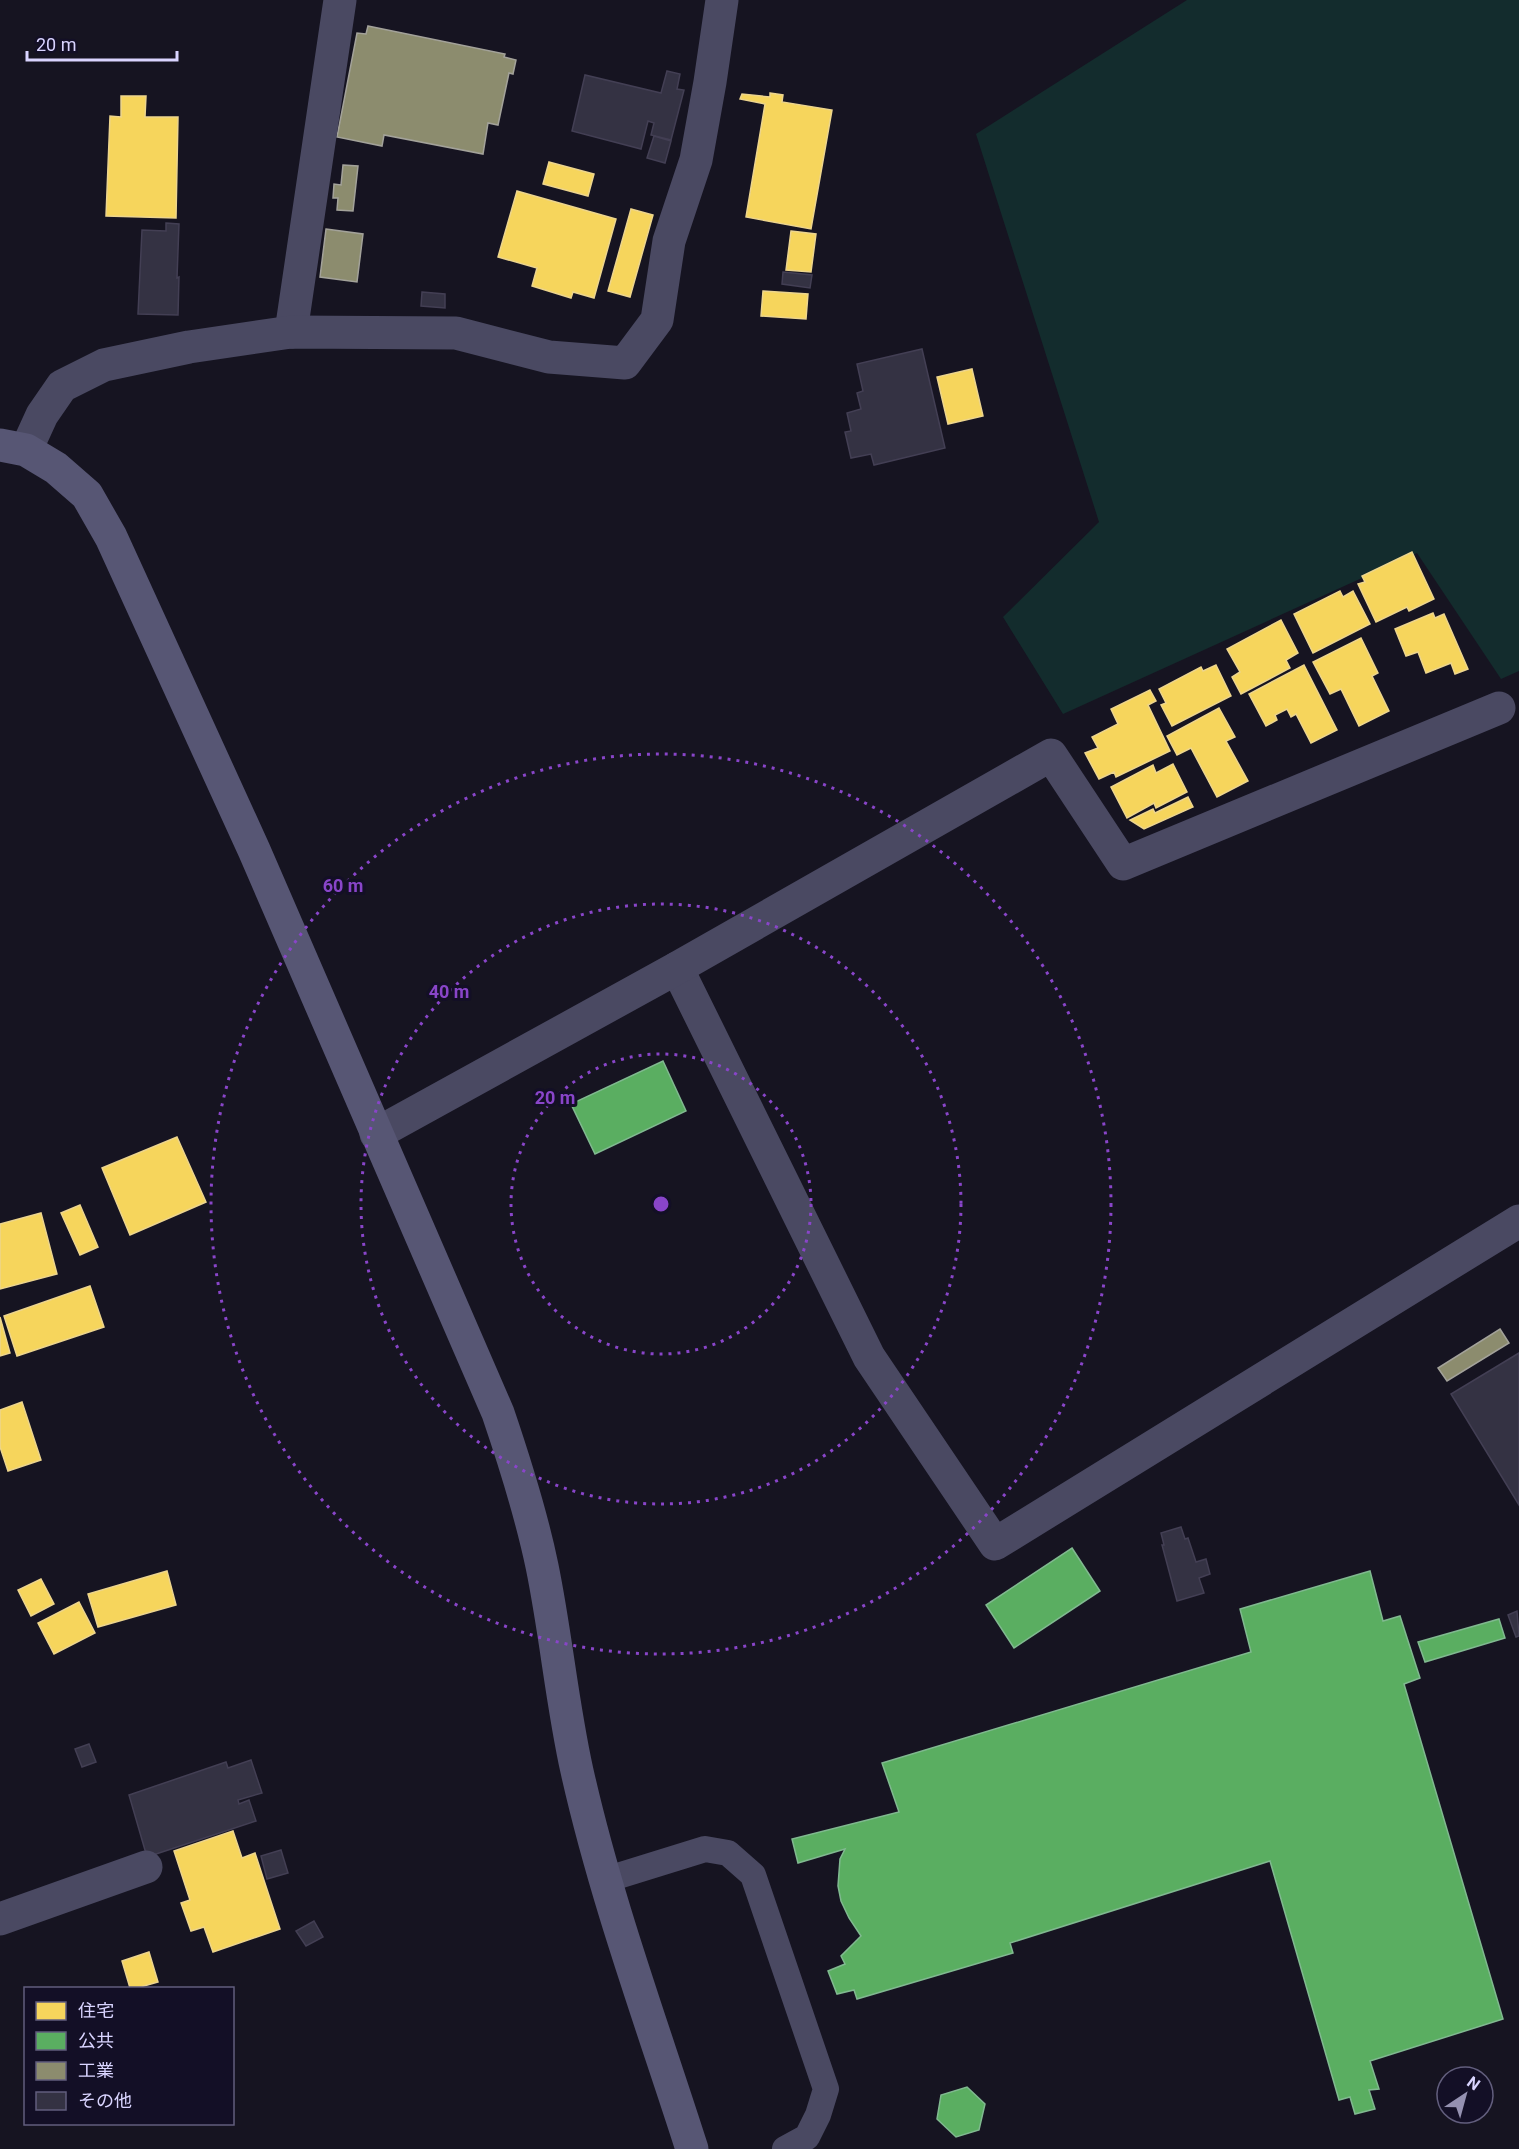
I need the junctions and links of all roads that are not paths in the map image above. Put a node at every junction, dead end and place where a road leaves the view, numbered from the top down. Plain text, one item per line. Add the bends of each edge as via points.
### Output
1 (340, 0) edge
2 (722, 0) edge
3 (291, 332) junction
4 (13, 447) edge
5 (1499, 708) dead end
6 (678, 968) junction
7 (376, 1134) junction
8 (1519, 1221) edge
9 (146, 1867) dead end
10 (605, 1880) junction
11 (0, 1919) edge
12 (692, 2149) edge
13 (785, 2149) edge

1 - 3 street
2 - 3 street via 696,160 669,241 657,321 625,363 549,357 456,333
3 - 4 street via 104,365 62,386
4 - 7 street via 56,468 87,495 111,537 254,850
5 - 6 street via 1123,864 1051,755
6 - 7 street
6 - 8 street via 869,1357 995,1544
7 - 10 street via 498,1413 523,1485 542,1566 576,1769
9 - 11 street
10 - 12 street
10 - 13 lane via 705,1849 729,1853 753,1875 826,2089 807,2137

